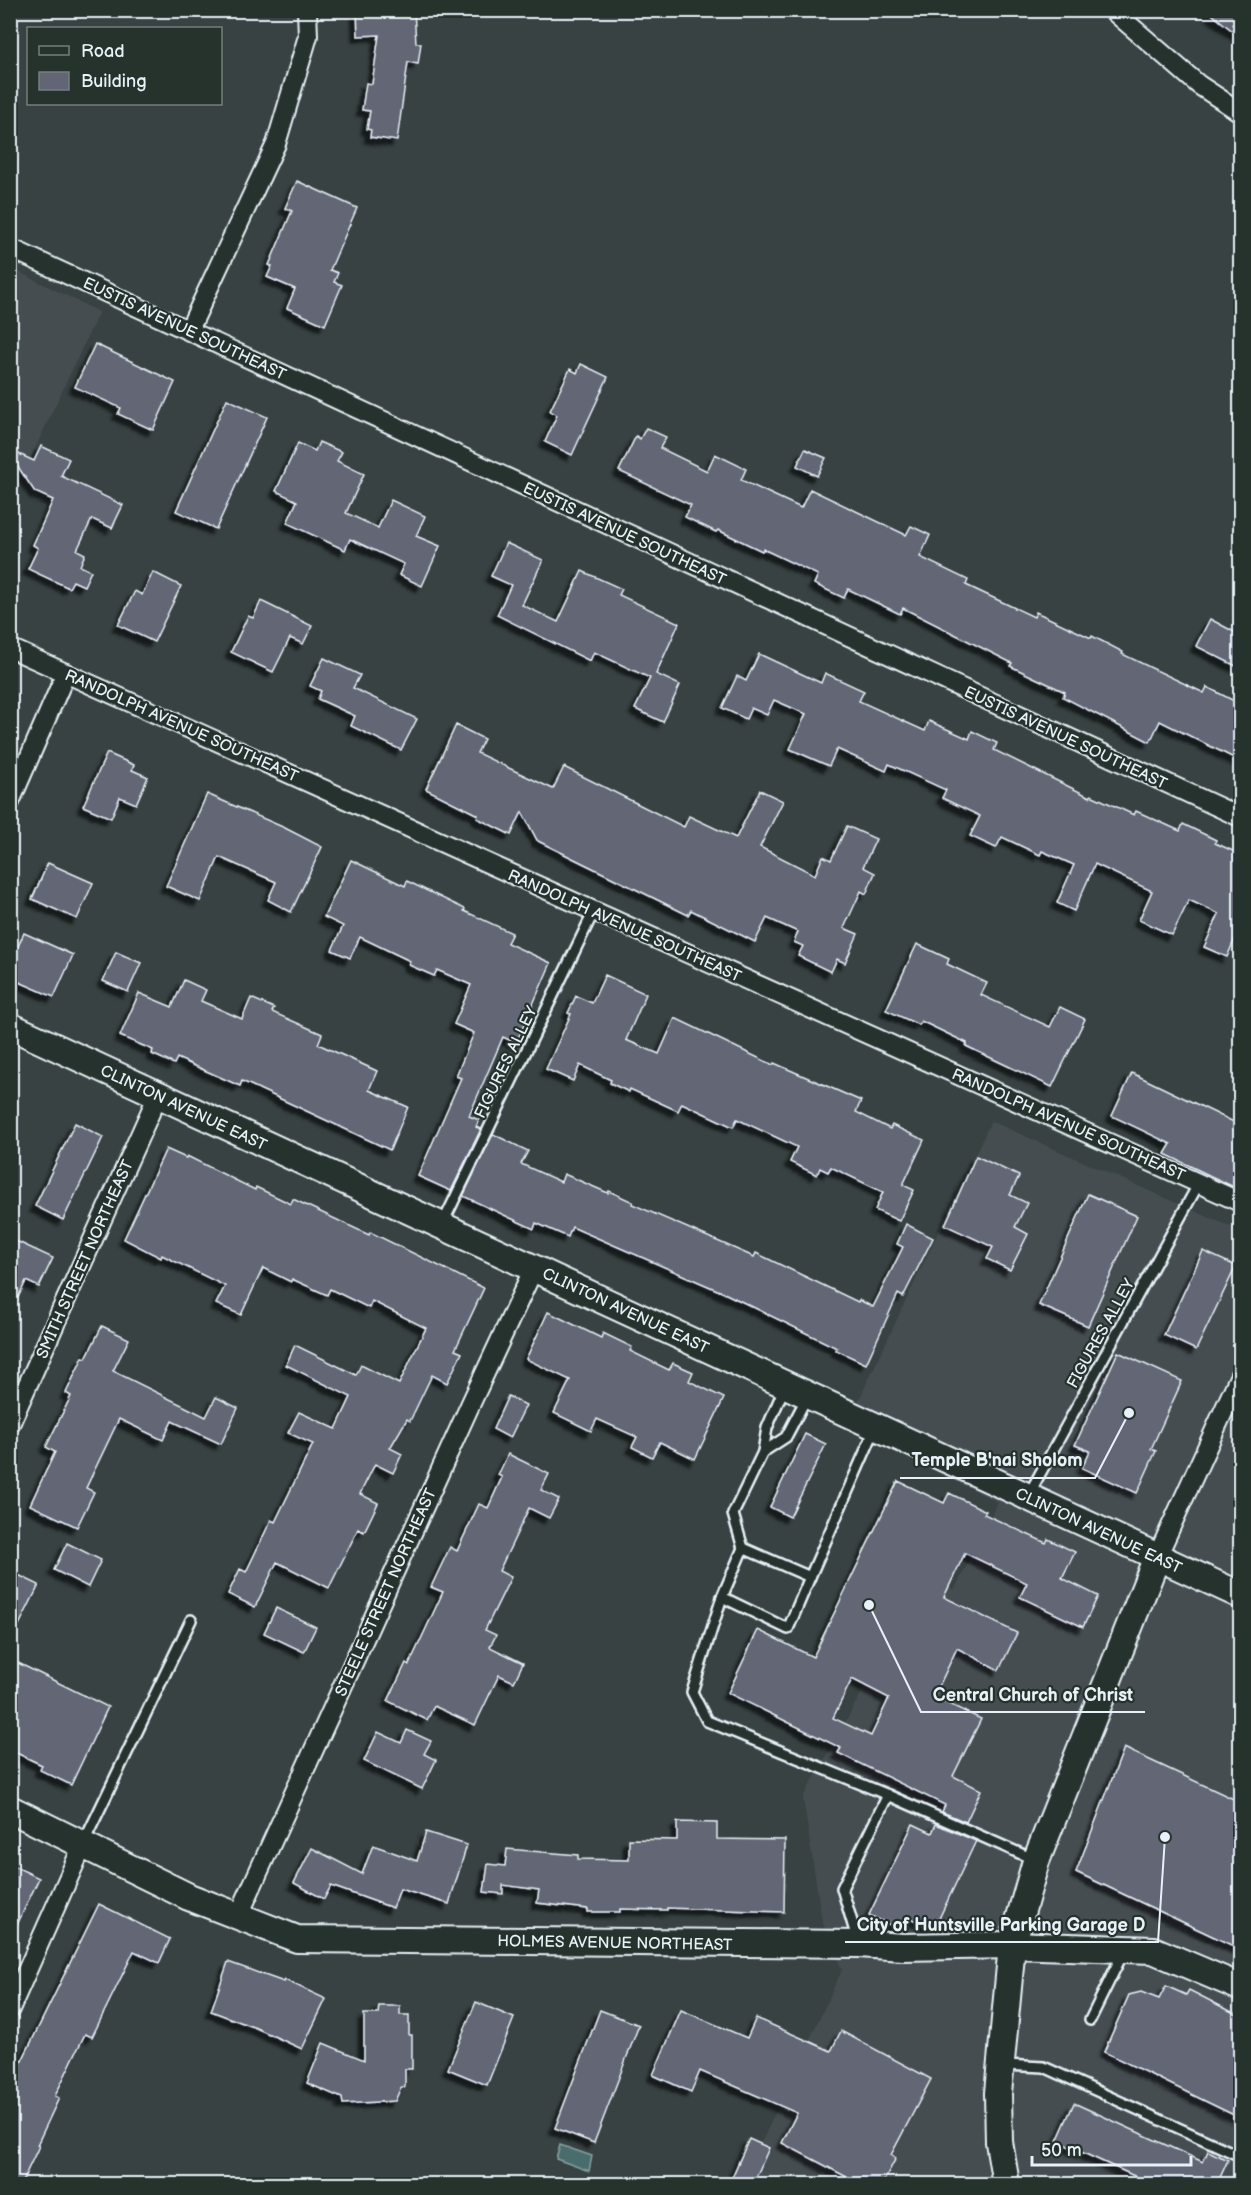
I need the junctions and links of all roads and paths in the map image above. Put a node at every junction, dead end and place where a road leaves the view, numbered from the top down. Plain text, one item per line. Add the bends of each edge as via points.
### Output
1 (307, 10) edge
2 (1112, 10) edge
3 (1240, 112) edge
4 (10, 248) edge
5 (189, 330) junction
6 (10, 648) edge
7 (66, 673) junction
8 (10, 802) edge
9 (1240, 817) edge
10 (594, 911) junction
11 (10, 1026) edge
12 (158, 1095) junction
13 (1199, 1183) junction
14 (1240, 1202) edge
15 (442, 1226) junction
16 (534, 1268) junction
17 (1240, 1375) edge
18 (797, 1390) junction
19 (10, 1424) edge
20 (876, 1426) junction
21 (763, 1452) junction
22 (1028, 1497) junction
23 (743, 1548) junction
24 (1157, 1557) junction
25 (810, 1577) junction
26 (1240, 1595) edge
27 (722, 1597) junction
28 (191, 1620) dead end
29 (888, 1795) junction
30 (10, 1809) edge
31 (83, 1845) junction
32 (1036, 1861) junction
33 (238, 1917) junction
34 (859, 1944) junction
35 (1012, 1945) junction
36 (1125, 1949) junction
37 (1240, 1987) edge
38 (10, 2010) edge
39 (1090, 2020) dead end
40 (1000, 2065) junction
41 (1240, 2157) edge
42 (1006, 2184) edge

1 - 5 street via 308,36 276,144
2 - 3 street via 1199,85
4 - 5 street, EUSTIS AVENUE SOUTHEAST
5 - 9 street, EUSTIS AVENUE SOUTHEAST
6 - 7 street, RANDOLPH AVENUE SOUTHEAST
7 - 8 street
7 - 10 street, RANDOLPH AVENUE SOUTHEAST
10 - 13 street, RANDOLPH AVENUE SOUTHEAST
10 - 15 lane, FIGURES ALLEY
11 - 12 street, CLINTON AVENUE EAST
12 - 15 street, CLINTON AVENUE EAST
12 - 19 street, SMITH STREET NORTHEAST
13 - 14 street, RANDOLPH AVENUE SOUTHEAST
13 - 22 lane, FIGURES ALLEY
15 - 16 street, CLINTON AVENUE EAST
16 - 18 street, CLINTON AVENUE EAST
16 - 33 street, STEELE STREET NORTHEAST
17 - 24 street
18 - 20 street, CLINTON AVENUE EAST
18 - 21 lane via 768,1428
18 - 21 lane via 786,1437
20 - 22 street, CLINTON AVENUE EAST
20 - 25 lane
21 - 23 lane via 733,1514
22 - 24 street, CLINTON AVENUE EAST
23 - 25 lane
23 - 27 lane
24 - 26 street, CLINTON AVENUE EAST
24 - 32 street
25 - 27 lane via 788,1629
27 - 29 lane via 692,1692 707,1722
28 - 31 lane
29 - 32 lane
29 - 34 lane via 842,1888
30 - 31 street, HOLMES AVENUE NORTHEAST
31 - 33 street, HOLMES AVENUE NORTHEAST
31 - 38 street
32 - 35 street
33 - 34 street, HOLMES AVENUE NORTHEAST via 297,1939
34 - 35 street, HOLMES AVENUE NORTHEAST
35 - 36 street, HOLMES AVENUE NORTHEAST
35 - 40 street
36 - 37 street, HOLMES AVENUE NORTHEAST via 1153,1950
36 - 39 lane
40 - 41 lane via 1044,2067
40 - 42 street via 999,2142

